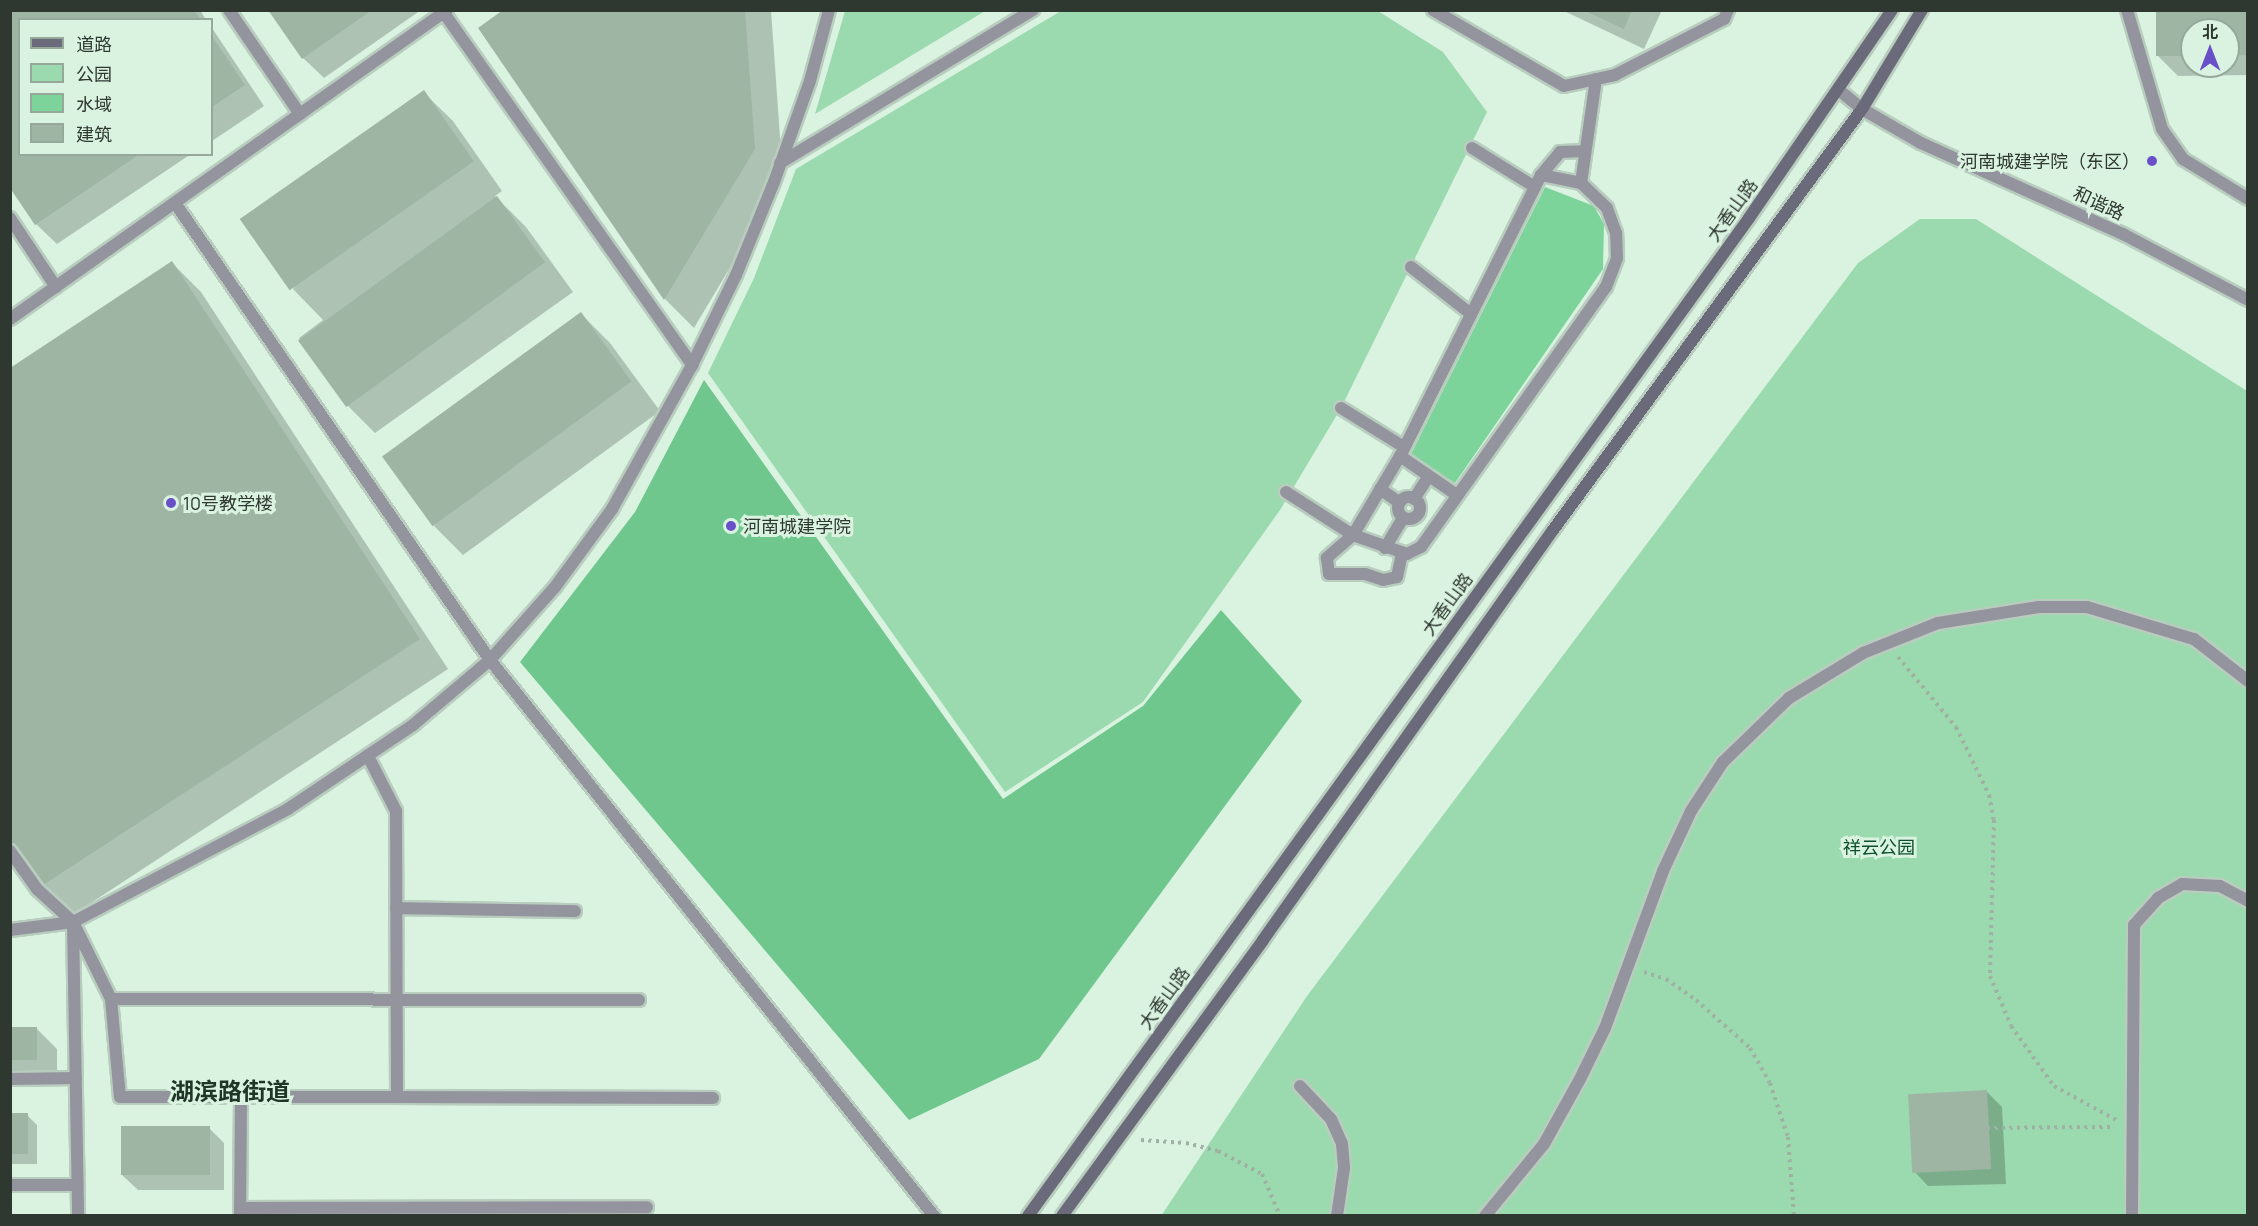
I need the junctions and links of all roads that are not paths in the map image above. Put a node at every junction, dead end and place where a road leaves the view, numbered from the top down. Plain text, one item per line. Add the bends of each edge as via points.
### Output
1 (229, 10) edge
2 (829, 10) edge
3 (1033, 10) edge
4 (1433, 10) edge
5 (1728, 10) edge
6 (1892, 10) edge
7 (1922, 10) edge
8 (2127, 10) edge
9 (445, 12) edge
10 (1596, 79) junction
11 (1840, 91) junction
12 (1862, 109) junction
13 (300, 114) junction
14 (1472, 148) dead end
15 (1585, 151) junction
16 (780, 163) junction
17 (1541, 175) junction
18 (1581, 183) junction
19 (1535, 187) junction
20 (2247, 200) edge
21 (175, 203) junction
22 (10, 219) edge
23 (1411, 267) dead end
24 (56, 287) junction
25 (2247, 300) edge
26 (1471, 314) junction
27 (10, 319) edge
28 (692, 365) junction
29 (1341, 408) dead end
30 (1402, 452) junction
31 (1429, 476) junction
32 (1380, 489) junction
33 (1286, 492) dead end
34 (1457, 495) junction
35 (1414, 499) junction
36 (1400, 503) junction
37 (1417, 515) junction
38 (1403, 518) junction
39 (1434, 528) junction
40 (1353, 535) junction
41 (1385, 548) junction
42 (1402, 553) junction
43 (490, 660) junction
44 (2247, 681) edge
45 (369, 758) junction
46 (10, 850) edge
47 (2247, 901) edge
48 (396, 908) junction
49 (575, 911) dead end
50 (73, 922) junction
51 (10, 930) edge
52 (111, 999) junction
53 (396, 999) junction
54 (639, 1000) dead end
55 (10, 1078) edge
56 (76, 1078) junction
57 (1299, 1086) dead end
58 (241, 1097) junction
59 (397, 1097) junction
60 (713, 1098) dead end
61 (10, 1185) edge
62 (77, 1185) junction
63 (647, 1207) dead end
64 (623, 1211) edge
65 (240, 1212) edge
66 (488, 1212) edge
67 (78, 1215) edge
68 (934, 1215) edge
69 (1028, 1215) edge
70 (1062, 1215) edge
71 (1336, 1215) edge
72 (1485, 1215) edge
73 (2132, 1215) edge

1 - 13 street
2 - 16 street via 810,81
3 - 16 street
4 - 10 street via 1564,87
5 - 10 street via 1714,24 1615,75
6 - 11 main road, 大香山路
7 - 12 main road
8 - 20 street via 2162,129 2183,159
9 - 13 street
9 - 28 street
10 - 15 street
11 - 12 street, 和谐路
11 - 69 main road, 大香山路
12 - 25 street, 和谐路 via 1921,143 2197,271
12 - 70 main road
13 - 21 street
14 - 19 street
15 - 17 street via 1560,152
15 - 18 street
16 - 28 street via 736,275
17 - 18 street
17 - 19 street
18 - 34 street via 1607,208 1616,233 1617,258 1606,287
19 - 26 street
21 - 24 street
21 - 43 street
22 - 24 street
23 - 26 street
24 - 27 street
26 - 30 street
28 - 43 street via 612,508 555,587
29 - 30 street
30 - 31 street
30 - 32 street
31 - 34 street
31 - 35 street
32 - 36 street
32 - 40 street
33 - 40 street
34 - 39 street
35 - 36 street via 1402,498
35 - 37 street via 1419,502
36 - 38 street via 1399,515
37 - 38 street
37 - 39 street
38 - 41 street
39 - 42 street via 1421,547
40 - 41 street
40 - 42 street via 1327,558 1329,574 1365,574 1383,580 1397,577
41 - 42 street
43 - 45 street
43 - 68 street
44 - 72 street via 2194,639 2088,607 2039,607 1938,623 1863,653 1789,698 1723,762 1690,811 1605,1028 1544,1144
45 - 48 street via 396,811
45 - 50 street via 219,848
46 - 50 street via 37,890
47 - 73 street via 2220,886 2182,884 2158,898 2134,925
48 - 49 street
48 - 53 street
50 - 51 street
50 - 52 street
50 - 56 street
52 - 53 street
52 - 58 street via 120,1097
53 - 54 street
53 - 59 street
55 - 56 street
56 - 62 street
57 - 71 street via 1331,1119 1342,1144 1344,1168
58 - 59 street
58 - 65 street
59 - 60 street
61 - 62 street
62 - 67 street
63 - 64 street
64 - 66 street
65 - 66 street

